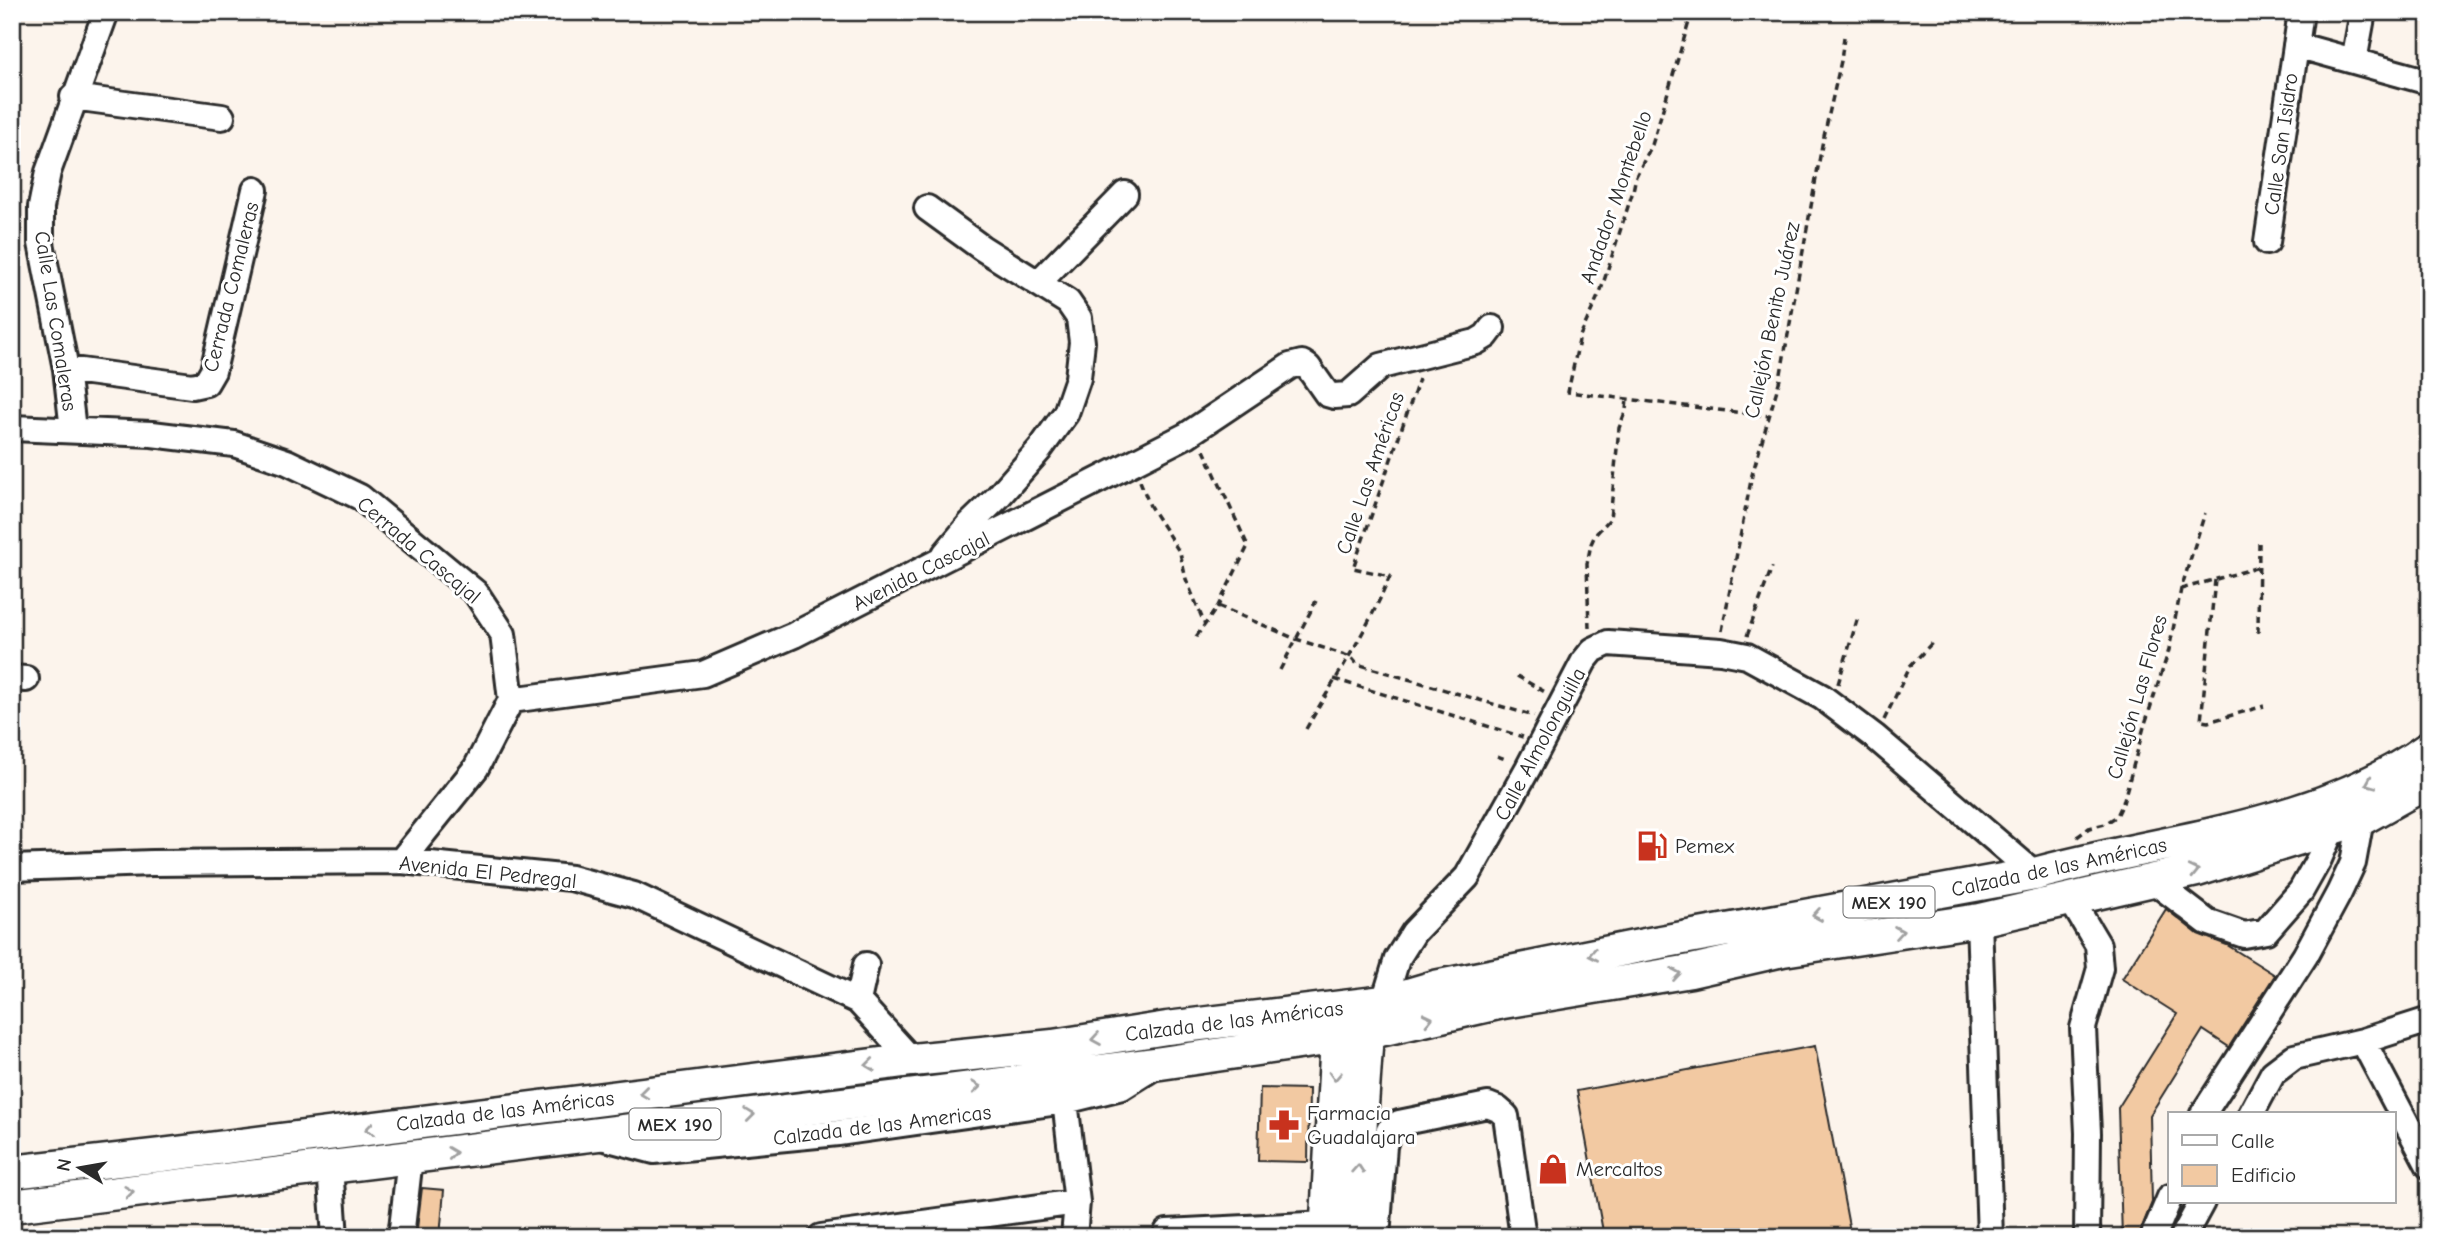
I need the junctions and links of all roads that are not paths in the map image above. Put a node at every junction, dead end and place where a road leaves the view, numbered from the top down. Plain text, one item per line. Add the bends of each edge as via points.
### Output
1 (106, 12) edge
2 (2301, 12) edge
3 (2363, 12) edge
4 (2296, 45) junction
5 (2354, 61) junction
6 (2429, 82) edge
7 (74, 97) junction
8 (222, 117) dead end
9 (255, 190) dead end
10 (1125, 194) dead end
11 (927, 208) dead end
12 (2267, 242) dead end
13 (1038, 283) junction
14 (1492, 328) dead end
15 (66, 369) junction
16 (12, 428) edge
17 (73, 430) junction
18 (940, 560) junction
19 (511, 700) junction
20 (2429, 748) edge
21 (2429, 781) edge
22 (2346, 824) junction
23 (401, 860) junction
24 (12, 868) edge
25 (2035, 874) junction
26 (2151, 879) junction
27 (2070, 898) junction
28 (1979, 920) junction
29 (866, 965) dead end
30 (858, 1001) junction
31 (1362, 1019) junction
32 (2429, 1020) edge
33 (2363, 1041) junction
34 (912, 1060) junction
35 (1161, 1063) junction
36 (1065, 1101) junction
37 (2204, 1112) edge
38 (2252, 1112) edge
39 (597, 1136) junction
40 (162, 1155) junction
41 (410, 1158) junction
42 (2429, 1166) edge
43 (330, 1167) junction
44 (12, 1172) edge
45 (169, 1186) junction
46 (1077, 1202) junction
47 (2168, 1203) edge
48 (2201, 1204) edge
49 (12, 1206) edge
50 (1167, 1231) dead end
51 (1335, 1232) edge
52 (335, 1237) edge
53 (401, 1237) edge
54 (821, 1237) edge
55 (1074, 1237) edge
56 (1377, 1237) edge
57 (1523, 1237) edge
58 (1990, 1237) edge
59 (2087, 1237) edge
60 (2153, 1237) edge
61 (2183, 1237) edge

1 - 7 street, Calle Las Comaleras
2 - 4 street, Calle San Isidro
3 - 5 street
4 - 5 street
4 - 12 street, Calle San Isidro
5 - 6 street
7 - 8 street
7 - 15 street, Calle Las Comaleras via 41,207 41,243
9 - 15 street, Cerrada Comaleras via 213,371 206,383 192,386
10 - 13 street
11 - 13 street
13 - 18 street via 1068,302 1079,318 1078,378 1066,413 1040,449
14 - 18 street, Avenida Cascajal via 1476,342 1381,366 1348,395 1327,394 1308,367 1302,363 1290,366 1194,431
15 - 17 street, Calle Las Comaleras
16 - 17 street, Cerrada Cascajal
17 - 19 street, Cerrada Cascajal via 234,444 287,462 360,497 476,593 503,634
18 - 19 street, Avenida Cascajal via 794,635 703,674
19 - 23 street via 476,768
20 -> 25 main road, Calzada de las Américas / MEX 190 via 2376,781 2251,827
21 - 22 main road, Calzada de las Américas / MEX 190
26 -> 22 main road, Calzada de las Américas / MEX 190 via 2197,870
22 - 26 street via 2301,891 2266,932 2244,935 2207,922
22 - 37 street via 2353,863 2328,914
23 - 24 street, Avenida El Pedregal
23 - 30 street, Avenida El Pedregal via 571,878 634,895
25 -> 31 main road, Calzada de las Américas / MEX 190 via 1435,987
25 - 31 street, Calle Almolonguilla via 1832,702 1747,656 1608,643 1592,650 1584,661 1467,877 1414,932
26 - 27 main road, Calzada de las Américas / MEX 190
27 - 28 main road, Calzada de las Américas / MEX 190
27 - 59 street via 2098,945 2100,968 2083,1028
31 -> 28 main road, Calzada de las Américas / MEX 190 via 1503,1002 1691,971 1783,950
28 - 58 street
29 - 30 street
30 - 34 street, Avenida El Pedregal
31 -> 34 main road, Calzada de las Américas / MEX 190 via 1167,1028 1053,1046
31 - 35 main road, Calzada de las Américas / MEX 190
31 - 51 main road
32 - 33 street
33 - 38 street via 2294,1057 2273,1073
33 - 42 street
34 -> 40 main road, Calzada de las Américas / MEX 190
35 - 36 street, Calzada de las Americas via 1122,1087
39 -> 35 main road, Calzada de las Américas / MEX 190
36 - 39 street, Calzada de las Americas via 838,1133 654,1151
36 - 46 street
41 -> 39 main road, Calzada de las Américas / MEX 190
40 - 44 main road, Calzada de las Américas / MEX 190
40 - 45 main road
41 - 43 main road, Calzada de las Américas / MEX 190
41 - 53 street
43 - 45 main road, Calzada de las Américas / MEX 190
43 - 52 street
49 -> 45 main road, Calzada de las Américas / MEX 190
46 - 54 street
46 - 55 street
47 - 60 street
48 - 61 street
50 - 51 street
56 - 57 street via 1382,1156 1389,1130 1399,1123 1488,1105 1506,1116

